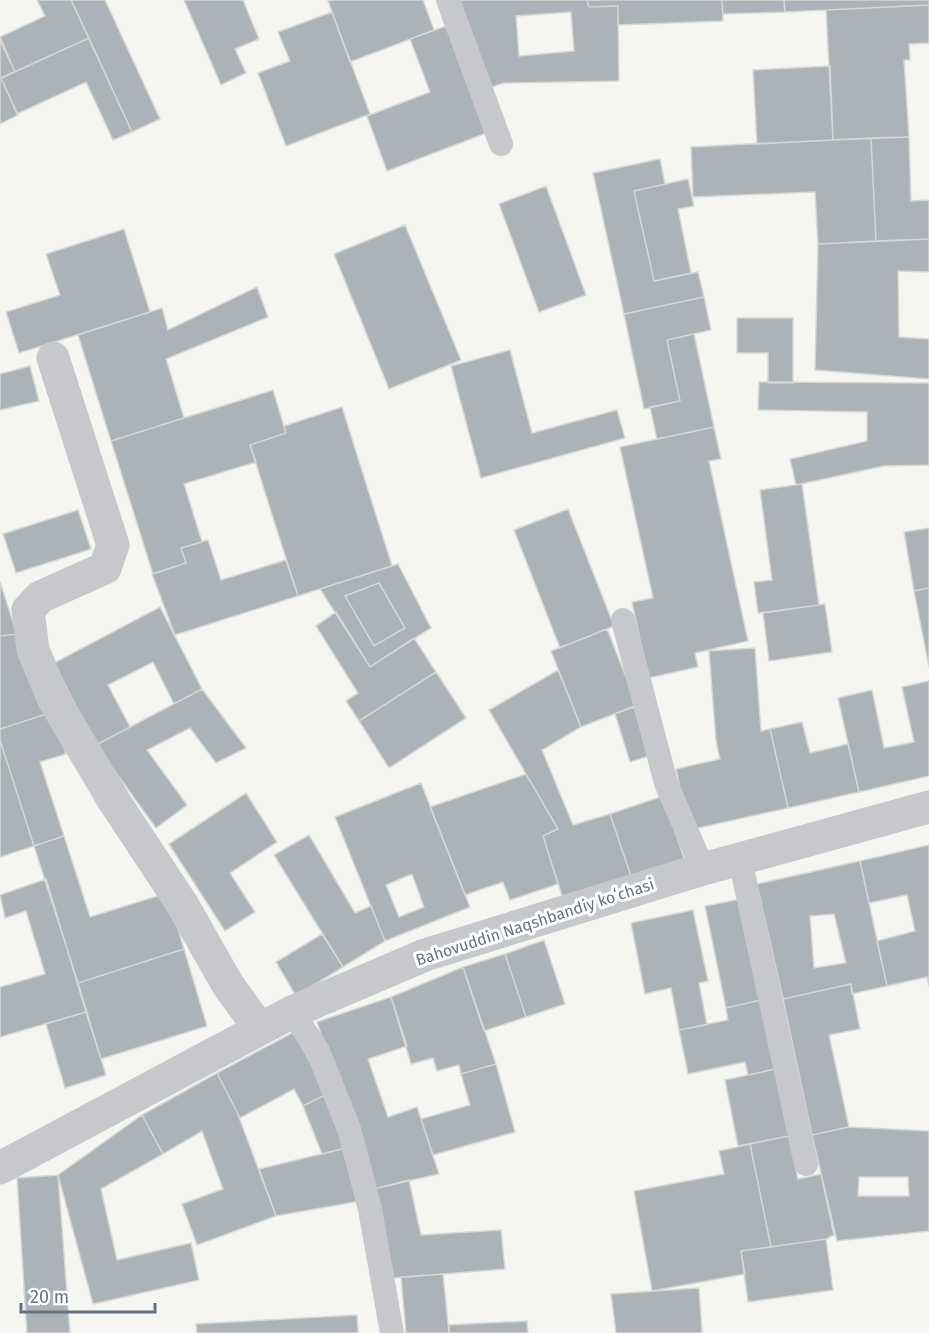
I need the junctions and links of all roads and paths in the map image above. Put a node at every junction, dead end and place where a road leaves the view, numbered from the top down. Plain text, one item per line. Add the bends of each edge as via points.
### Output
1 (448, 0) edge
2 (501, 144) dead end
3 (53, 358) dead end
4 (623, 620) dead end
5 (929, 807) edge
6 (740, 859) junction
7 (703, 869) junction
8 (292, 1012) junction
9 (260, 1029) junction
10 (806, 1164) dead end
11 (0, 1168) edge
12 (392, 1333) edge

1 - 2 lane
3 - 9 street via 113,545 105,568 40,597 28,610 33,650 53,698 114,801 182,904 228,985
4 - 7 lane via 666,783
5 - 6 street, Bahovuddin Naqshbandiy koʻchasi
6 - 7 street, Bahovuddin Naqshbandiy koʻchasi
6 - 10 lane
7 - 8 street, Bahovuddin Naqshbandiy koʻchasi via 425,955
8 - 9 street, Bahovuddin Naqshbandiy koʻchasi
8 - 12 lane via 318,1051 349,1129 369,1209
9 - 11 street, Bahovuddin Naqshbandiy koʻchasi

